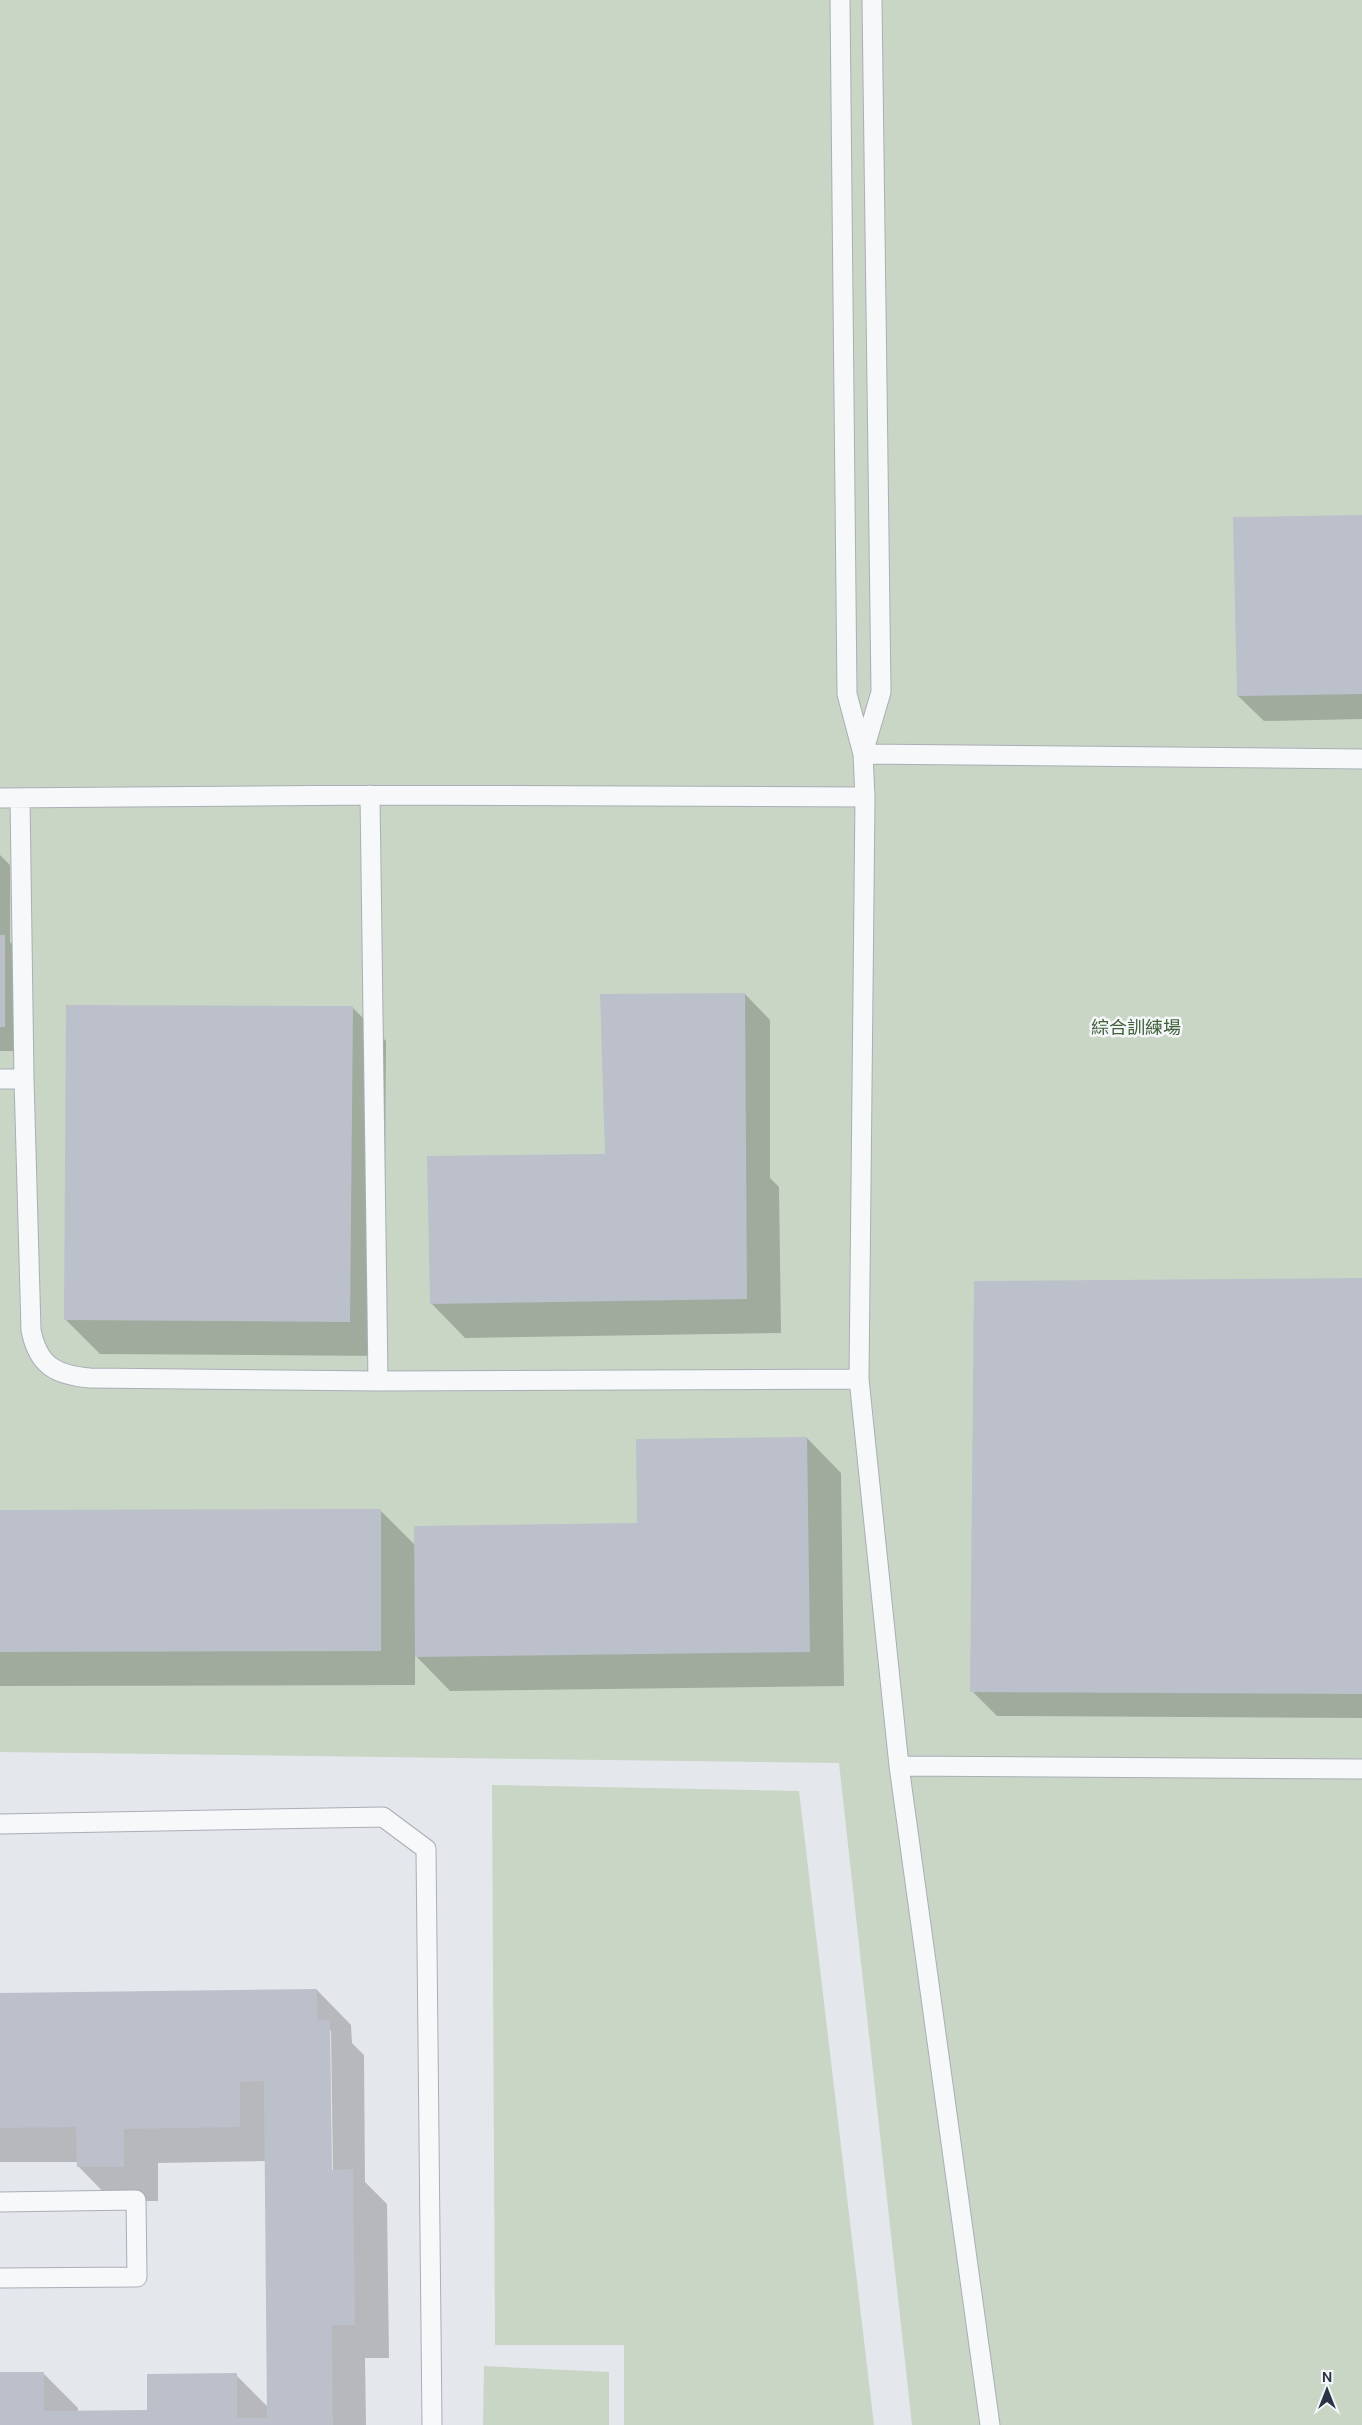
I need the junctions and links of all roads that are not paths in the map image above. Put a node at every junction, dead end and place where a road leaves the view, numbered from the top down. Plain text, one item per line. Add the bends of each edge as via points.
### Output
1 (840, 0) edge
2 (872, 0) edge
3 (862, 754) junction
4 (1362, 759) edge
5 (370, 795) junction
6 (865, 797) junction
7 (0, 798) edge
8 (20, 799) junction
9 (0, 1079) edge
10 (24, 1079) junction
11 (859, 1379) junction
12 (378, 1381) junction
13 (899, 1766) junction
14 (1362, 1769) edge
15 (0, 1824) edge
16 (0, 2202) edge
17 (0, 2278) edge
18 (432, 2425) edge
19 (990, 2425) edge

1 - 3 lane via 847,694
2 - 3 lane via 880,692
3 - 4 lane
3 - 6 lane
5 - 6 lane
5 - 8 lane
5 - 12 lane
6 - 11 lane
7 - 8 lane
8 - 10 lane
9 - 10 lane
10 - 12 lane via 31,1330 34,1346 51,1368 71,1376 90,1378
11 - 12 lane
11 - 13 lane
13 - 14 lane
13 - 19 lane
15 - 18 lane via 382,1817 426,1849
16 - 17 lane via 136,2200 137,2276

